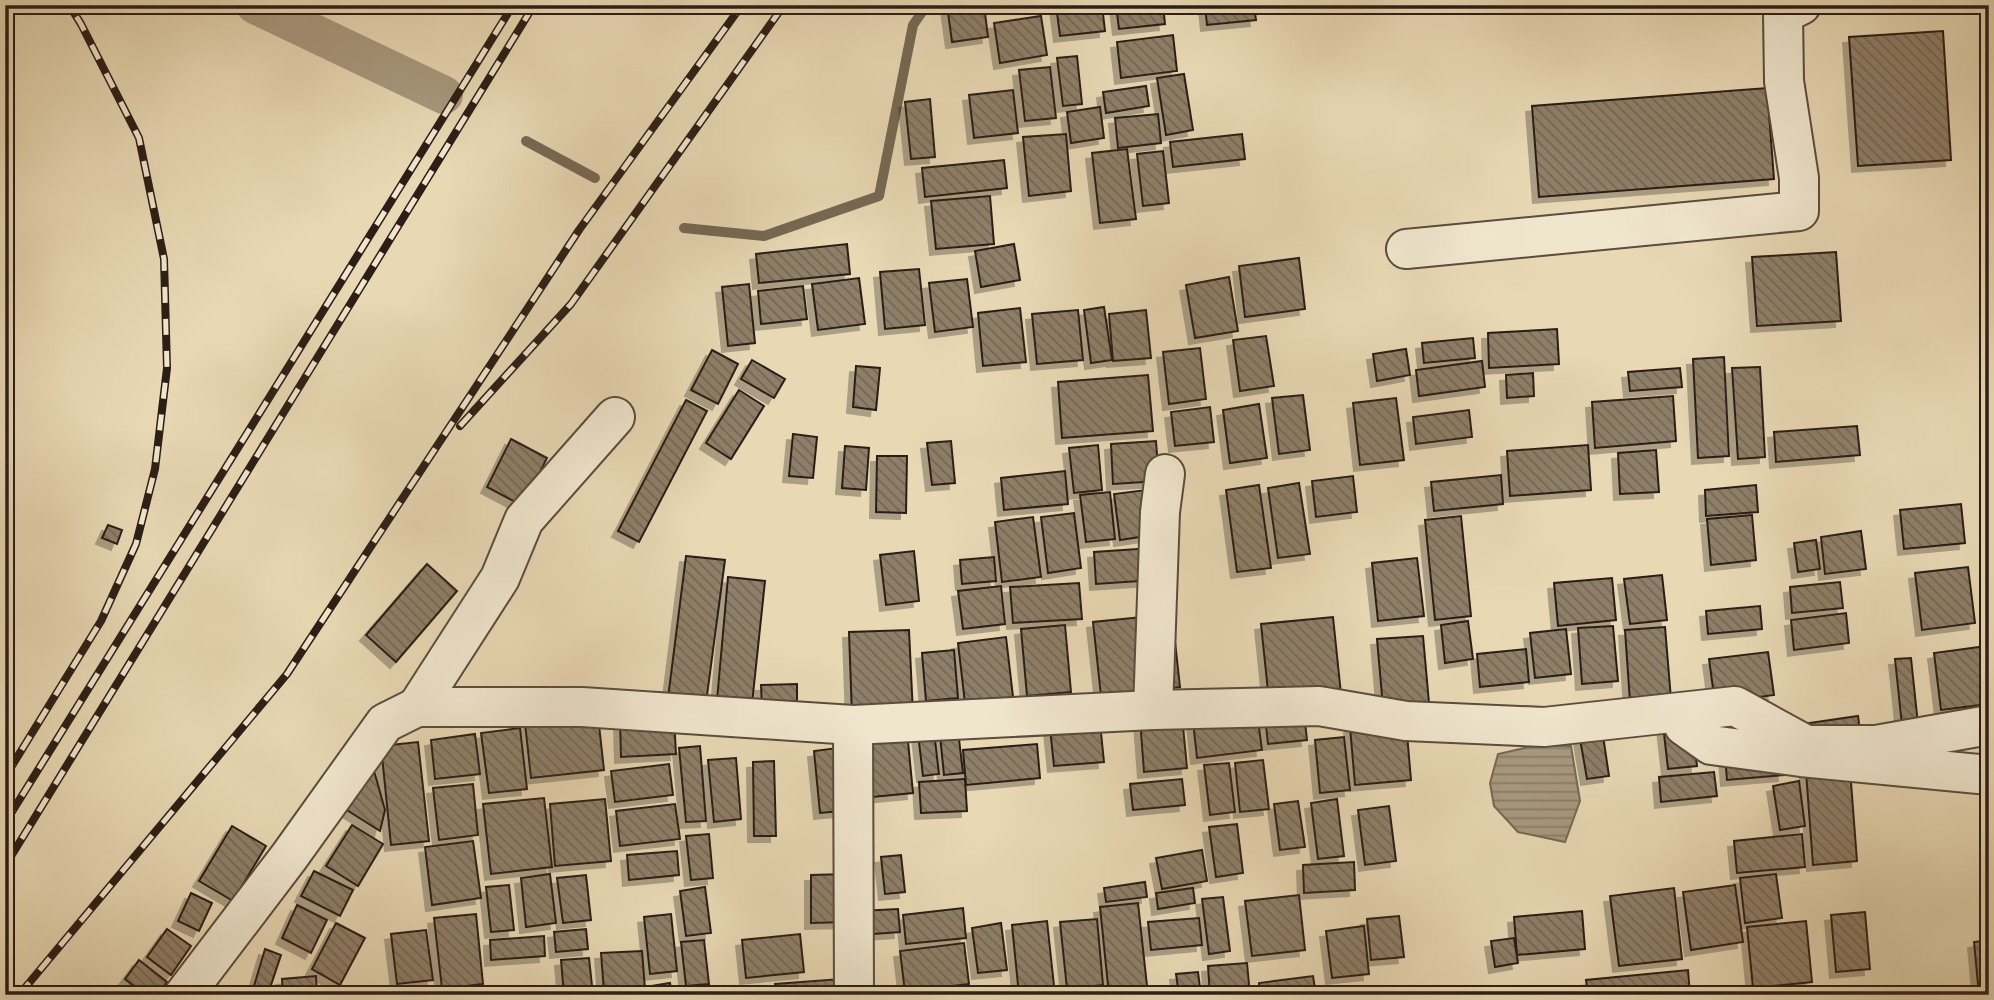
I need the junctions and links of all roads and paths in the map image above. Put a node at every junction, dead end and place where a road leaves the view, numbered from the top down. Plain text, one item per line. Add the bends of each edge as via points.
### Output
1 (1801, 5) edge
2 (1406, 249) dead end
3 (615, 417) dead end
4 (1165, 474) dead end
5 (417, 708) junction
6 (1153, 710) junction
7 (853, 725) junction
8 (1989, 725) edge
9 (1684, 726) dead end
10 (1989, 775) edge
11 (184, 995) edge
12 (854, 995) edge

1 - 2 street via 1783,14 1784,81 1799,211
3 - 5 street via 524,520 500,578
4 - 6 street
5 - 7 street via 582,707
5 - 11 street via 385,723
6 - 7 street
6 - 8 street via 1319,706 1406,721 1545,727 1735,706 1806,745 1875,745
7 - 12 street
9 - 10 street via 1711,744

